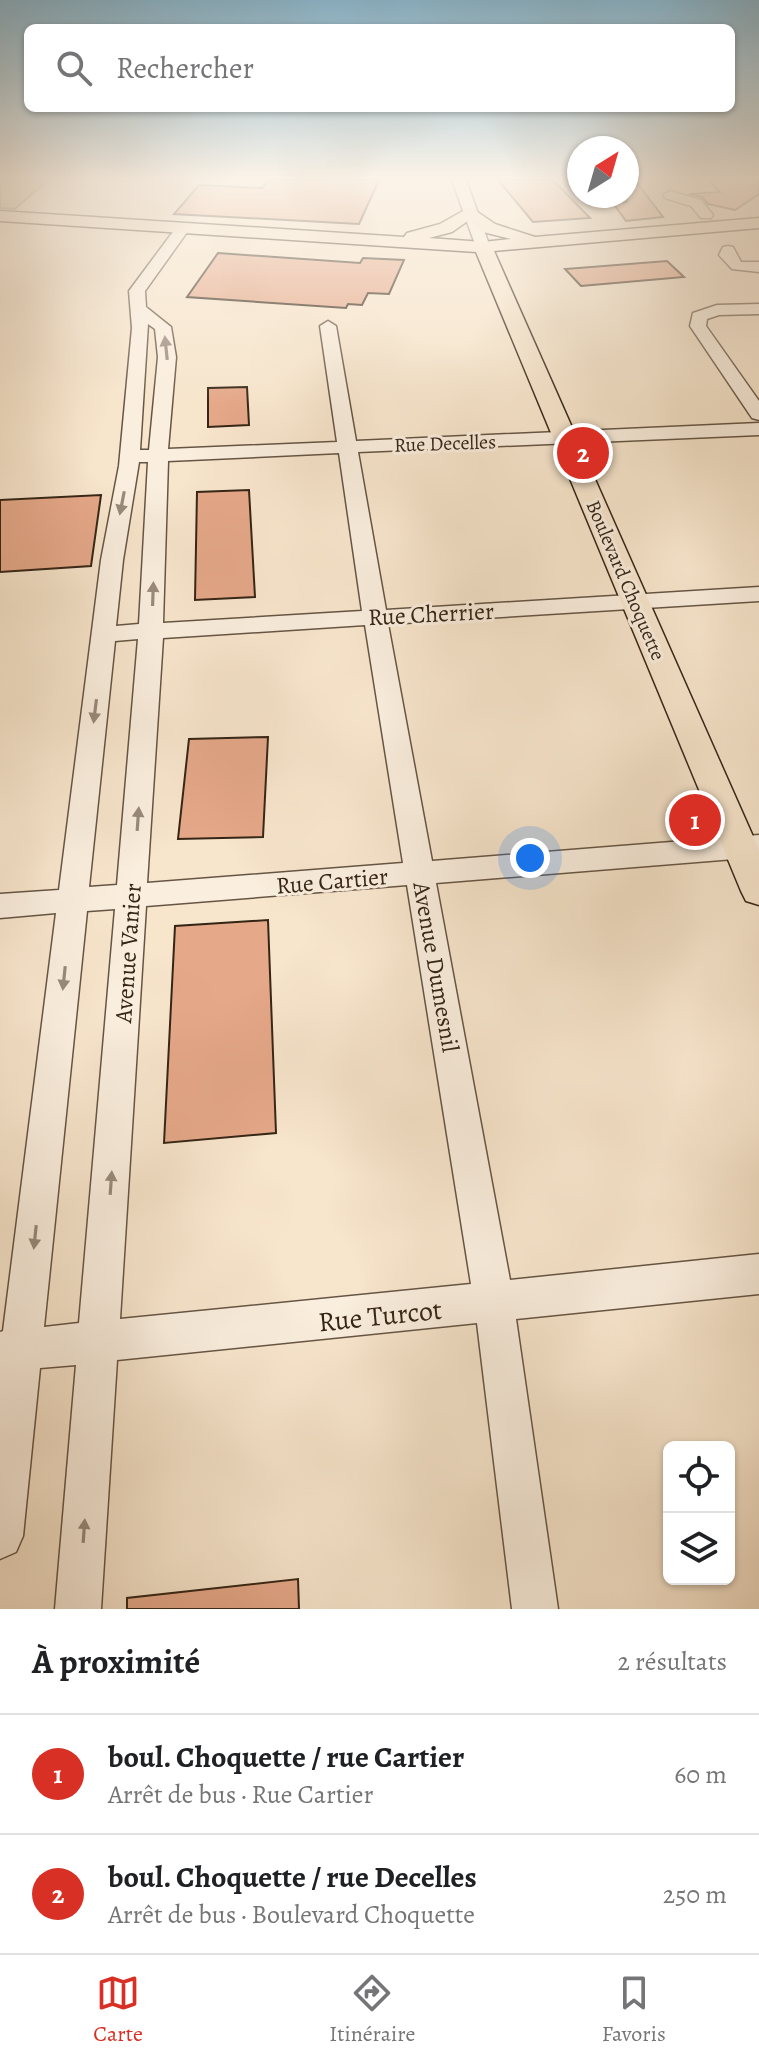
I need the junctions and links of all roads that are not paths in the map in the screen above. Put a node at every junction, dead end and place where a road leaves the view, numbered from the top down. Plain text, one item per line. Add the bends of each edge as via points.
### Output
1 (162, 255) edge
2 (422, 255) edge
3 (490, 255) edge
4 (548, 255) edge
5 (727, 255) edge
6 (759, 267) edge
7 (513, 273) junction
8 (138, 308) junction
9 (759, 309) edge
10 (328, 326) dead end
11 (136, 398) junction
12 (163, 399) junction
13 (759, 414) edge
14 (759, 429) edge
15 (566, 439) junction
16 (346, 446) junction
17 (158, 455) junction
18 (130, 456) junction
19 (154, 557) junction
20 (112, 560) junction
21 (759, 594) edge
22 (635, 602) junction
23 (375, 617) junction
24 (151, 632) junction
25 (104, 634) junction
26 (750, 847) edge
27 (419, 874) junction
28 (759, 891) edge
29 (133, 897) junction
30 (73, 901) junction
31 (0, 906) edge
32 (759, 1274) edge
33 (494, 1303) junction
34 (98, 1344) junction
35 (12, 1351) edge
36 (0, 1536) edge
37 (78, 1609) edge
38 (535, 1609) edge

1 - 8 street via 139,285
2 - 7 main road
3 - 7 main road, Boulevard Choquette
4 - 7 main road
5 - 6 street via 737,266
7 - 15 main road, Boulevard Choquette
8 - 11 street
12 -> 8 street, Avenue Vanier via 163,327
9 - 13 street via 717,310 699,316 698,326
10 - 16 street, Avenue Dumesnil
11 - 12 street
11 - 18 street
12 - 17 street, Avenue Vanier
14 - 15 street, Rue Decelles
15 - 16 street, Rue Decelles
15 - 22 main road, Boulevard Choquette
16 - 17 street, Rue Decelles
16 - 23 street, Avenue Dumesnil
17 - 18 street, Rue Decelles
17 - 19 street, Avenue Vanier
18 -> 20 street
19 - 20 street
24 -> 19 street, Avenue Vanier
20 - 25 street
21 - 22 street, Rue Cherrier
22 - 23 street, Rue Cherrier
22 - 26 main road, Boulevard Choquette
23 - 24 street, Rue Cherrier
23 - 27 street, Avenue Dumesnil
24 - 25 street, Rue Cherrier
29 -> 24 street, Avenue Vanier
25 -> 30 street
26 - 27 street, Rue Cartier
26 - 28 main road, Boulevard Choquette
27 - 29 street, Rue Cartier
27 - 33 street, Avenue Dumesnil
29 - 30 street, Rue Cartier
34 -> 29 street, Avenue Vanier
30 - 31 street, Rue Cartier
30 -> 35 street
32 - 33 street, Rue Turcot
33 - 34 street, Rue Turcot
33 - 38 street, Avenue Dumesnil
34 - 35 street, Rue Turcot
37 -> 34 street, Avenue Vanier
35 - 36 street

